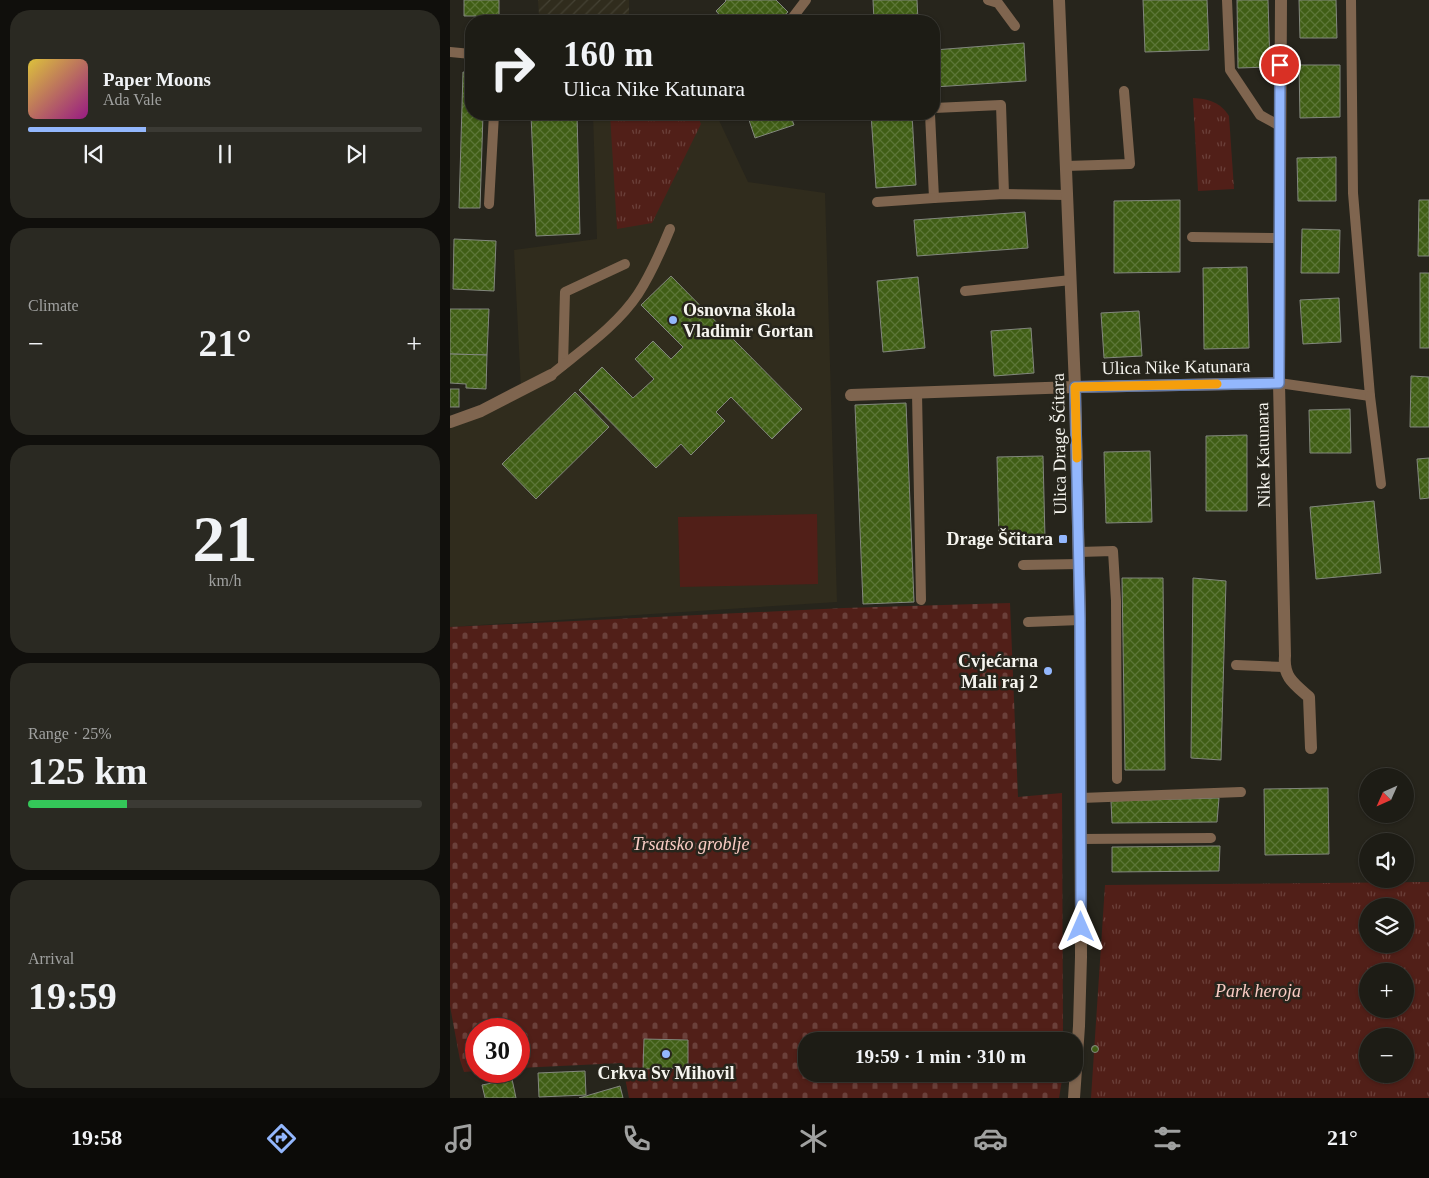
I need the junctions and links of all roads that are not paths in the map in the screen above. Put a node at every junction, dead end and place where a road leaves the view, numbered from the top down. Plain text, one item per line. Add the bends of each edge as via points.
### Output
1 (806, 0) edge
2 (988, 0) edge
3 (1059, 0) edge
4 (1227, 0) edge
5 (1281, 0) edge
6 (1351, 0) edge
7 (795, 15) edge
8 (1015, 26) dead end
9 (450, 52) edge
10 (465, 53) edge
11 (1124, 91) dead end
12 (940, 108) edge
13 (494, 120) edge
14 (930, 120) edge
15 (1280, 126) junction
16 (1066, 166) junction
17 (1004, 194) junction
18 (1067, 195) junction
19 (934, 198) junction
20 (877, 202) dead end
21 (489, 204) dead end
22 (670, 229) dead end
23 (1192, 237) dead end
24 (1279, 238) junction
25 (625, 264) dead end
26 (1071, 280) junction
27 (965, 292) dead end
28 (563, 365) junction
29 (551, 374) joint
30 (1279, 383) junction
31 (1075, 387) junction
32 (917, 393) junction
33 (852, 395) dead end
34 (1370, 396) junction
35 (450, 422) edge
36 (1380, 484) dead end
37 (1079, 558) junction
38 (1023, 565) dead end
39 (921, 600) dead end
40 (1080, 620) junction
41 (1028, 622) dead end
42 (1236, 665) dead end
43 (1284, 667) junction
44 (1311, 748) dead end
45 (1117, 779) dead end
46 (1241, 792) dead end
47 (1080, 798) junction
48 (1211, 838) dead end
49 (1081, 839) junction
50 (1074, 1098) edge

1 - 7 lane
2 - 8 lane via 998,4
3 - 16 street, Ulica Drage Šćitara
4 - 15 lane via 1230,70 1260,115
5 - 15 street, Nike Katunara
6 - 34 lane via 1353,193
9 - 10 lane
11 - 16 lane via 1130,164
12 - 17 lane via 1001,105
13 - 21 lane
14 - 19 lane
15 - 24 street, Nike Katunara
16 - 18 street, Ulica Drage Šćitara
17 - 18 lane
17 - 19 lane
18 - 26 street, Ulica Drage Šćitara
19 - 20 lane
22 - 28 lane via 637,296 614,323
23 - 24 lane
24 - 30 street, Nike Katunara
25 - 28 lane via 565,292
26 - 27 lane
26 - 31 street, Ulica Drage Šćitara
28 - 29 lane
29 - 35 street via 481,411
30 - 31 street, Ulica Nike Katunara
30 - 34 lane
30 - 43 street, Nike Katunara
31 - 32 street, Ulica Nike Katunara
31 - 37 street, Ulica Drage Šćitara
32 - 33 street, Ulica Nike Katunara
32 - 39 lane
34 - 36 lane
37 - 38 lane
37 - 40 street, Ulica Drage Šćitara
37 - 45 lane via 1113,551
40 - 41 lane
40 - 47 street, Ulica Drage Šćitara
42 - 43 lane
43 - 44 street via 1292,682 1309,697
46 - 47 lane
47 - 49 street, Ulica Drage Šćitara
48 - 49 lane
49 - 50 street, Ulica Drage Šćitara via 1079,1026

